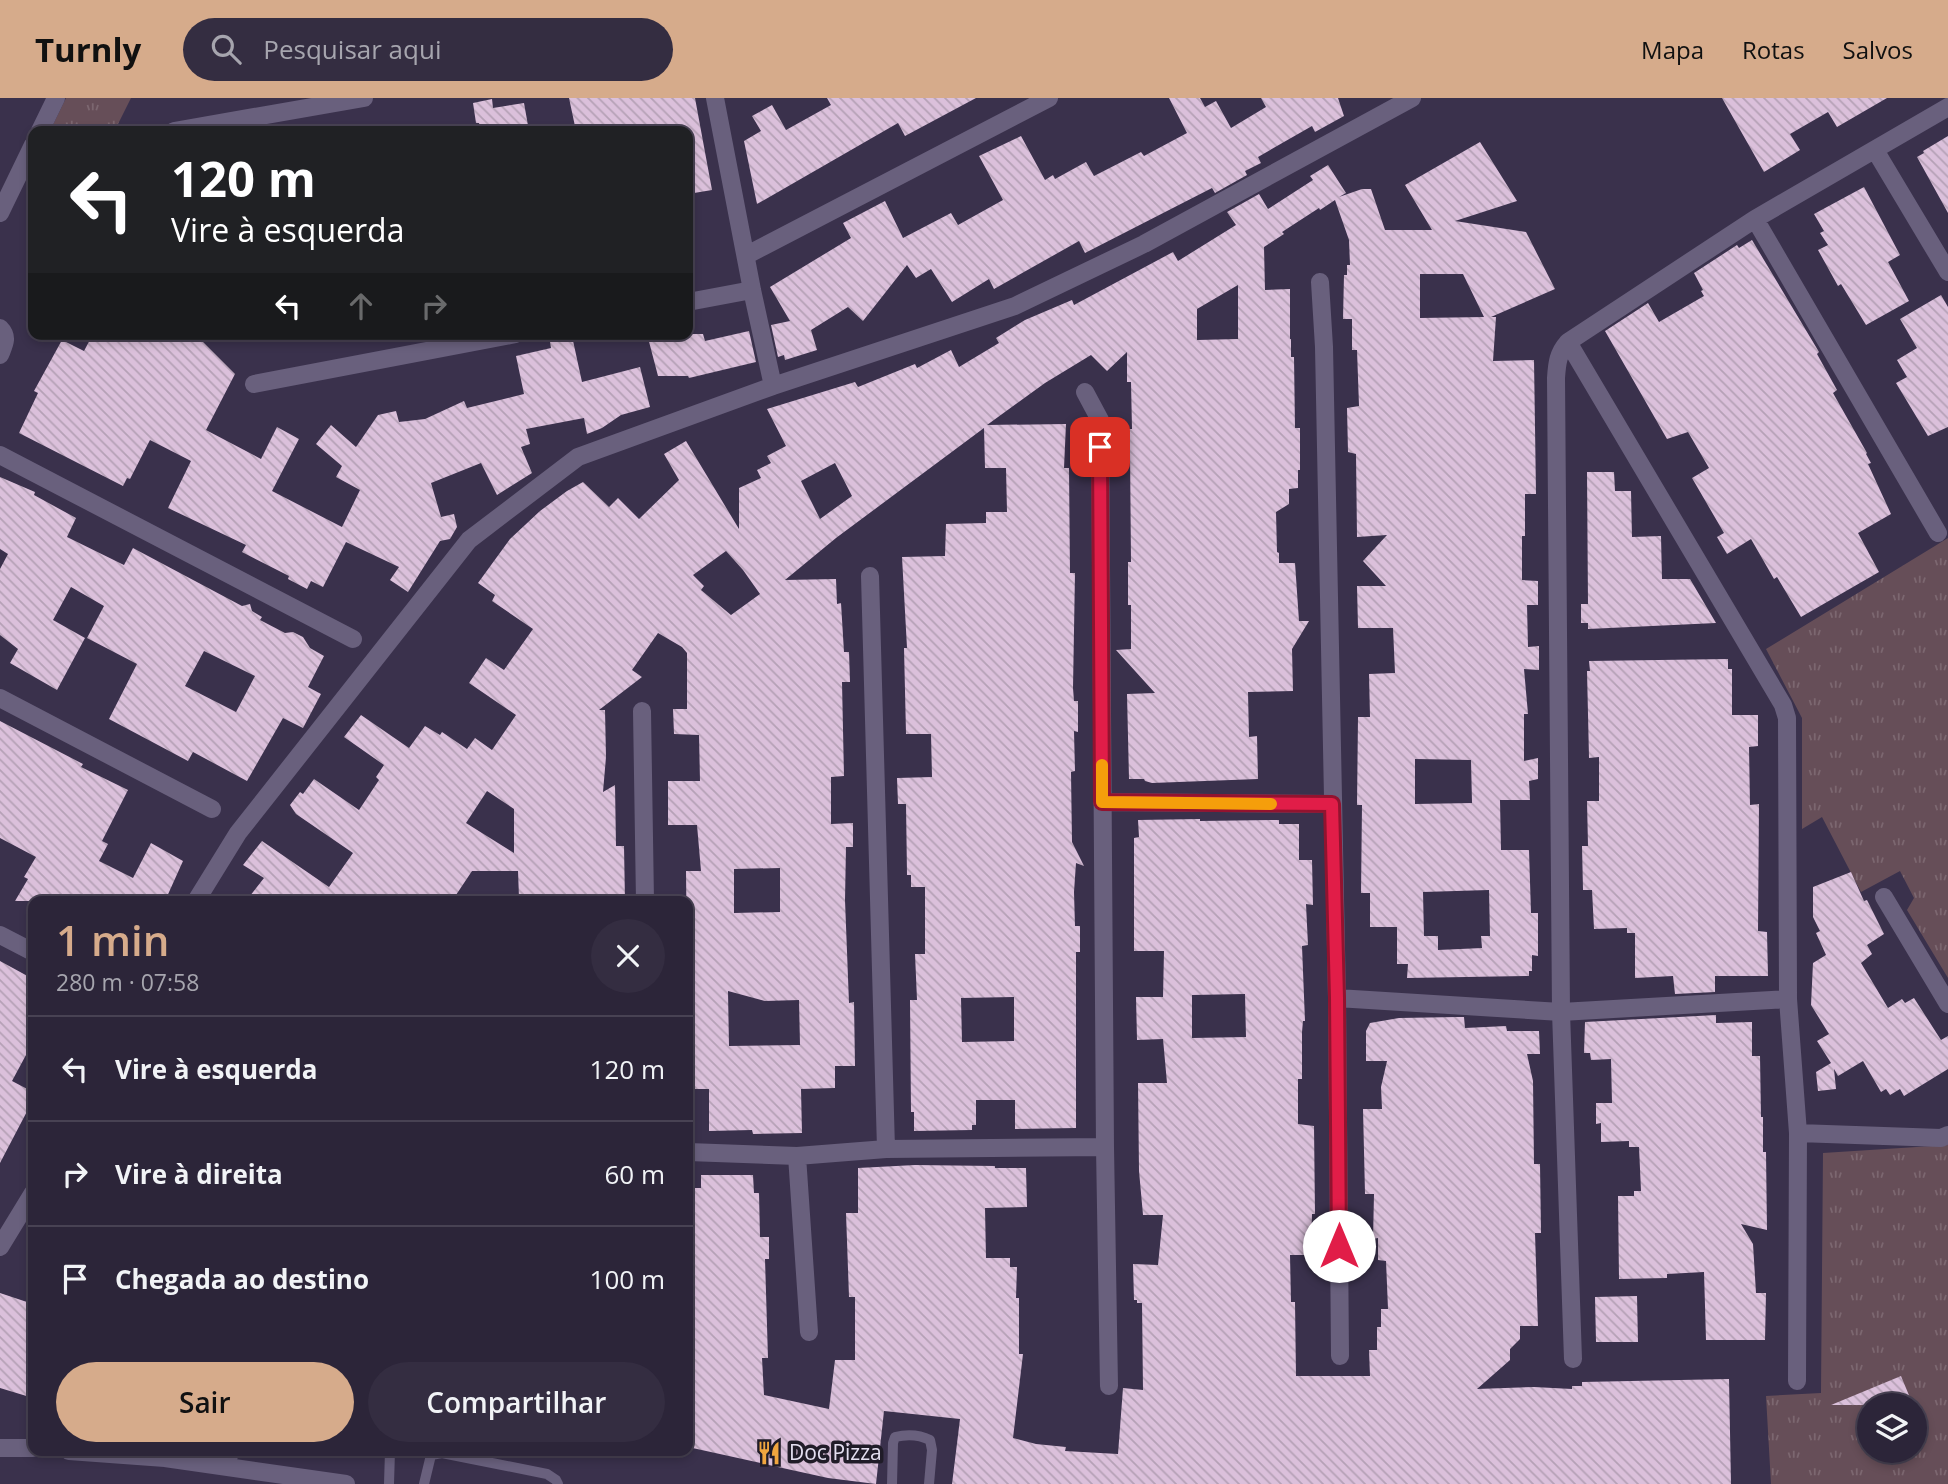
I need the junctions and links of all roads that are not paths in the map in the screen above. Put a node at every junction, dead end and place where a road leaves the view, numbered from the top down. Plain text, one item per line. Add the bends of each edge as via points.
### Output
1 (56, 98) edge
2 (364, 98) edge
3 (715, 98) edge
4 (1049, 98) edge
5 (1412, 98) edge
6 (1948, 107) edge
7 (42, 126) edge
8 (203, 126) edge
9 (1875, 150) junction
10 (28, 159) edge
11 (0, 213) edge
12 (1755, 219) junction
13 (747, 256) junction
14 (1948, 272) edge
15 (1320, 282) dead end
16 (752, 290) junction
17 (693, 301) edge
18 (0, 328) edge
19 (485, 340) edge
20 (1568, 342) junction
21 (0, 355) edge
22 (254, 384) dead end
23 (773, 386) junction
24 (1084, 392) dead end
25 (0, 455) edge
26 (1938, 533) dead end
27 (870, 576) dead end
28 (353, 639) dead end
29 (0, 698) edge
30 (642, 711) dead end
31 (1102, 802) junction
32 (1332, 804) junction
33 (212, 809) dead end
34 (199, 896) edge
35 (645, 896) edge
36 (1884, 897) dead end
37 (0, 935) edge
38 (28, 949) edge
39 (1337, 998) junction
40 (1788, 999) junction
41 (1948, 1004) edge
42 (1560, 1012) junction
43 (1798, 1133) junction
44 (1948, 1135) edge
45 (1105, 1147) junction
46 (886, 1149) junction
47 (693, 1153) edge
48 (797, 1156) junction
49 (28, 1201) edge
50 (0, 1247) edge
51 (810, 1332) dead end
52 (1340, 1356) dead end
53 (1573, 1359) dead end
54 (1797, 1381) dead end
55 (1109, 1386) dead end
56 (0, 1448) edge
57 (28, 1448) edge
58 (193, 1456) edge
59 (390, 1456) edge
60 (431, 1456) edge
61 (457, 1456) edge
62 (232, 1459) edge
63 (346, 1484) edge
64 (389, 1484) edge
65 (424, 1484) edge
66 (558, 1484) edge
67 (892, 1484) edge
68 (929, 1484) edge

1 - 7 street
2 - 8 street
3 - 13 street
4 - 13 street
5 - 23 street via 1144,244 1015,306
6 - 9 street
9 - 12 street
9 - 14 street
10 - 11 street
12 - 20 street
12 - 26 street
13 - 16 street
15 - 32 street
16 - 17 street
16 - 23 street
18 - 21 street via 6,341
19 - 22 street
20 - 40 street via 1785,711
20 - 42 street via 1561,350 1556,378
23 - 34 street via 578,457 468,540 238,833
24 - 31 street via 1100,420
25 - 28 street
27 - 46 street
29 - 33 street
30 - 35 street
31 - 32 street
31 - 45 street
32 - 39 street
36 - 41 street
37 - 38 street
39 - 42 street
39 - 52 street
40 - 42 street
40 - 43 street
42 - 53 street
43 - 44 street
43 - 54 street
45 - 46 street
45 - 55 street
46 - 48 street
47 - 48 street
48 - 51 street
49 - 50 street
56 - 57 street
58 - 62 street
59 - 64 lane
60 - 65 lane
61 - 66 lane via 547,1474
62 - 63 street
67 - 68 lane via 895,1437 922,1436 930,1440 932,1450

